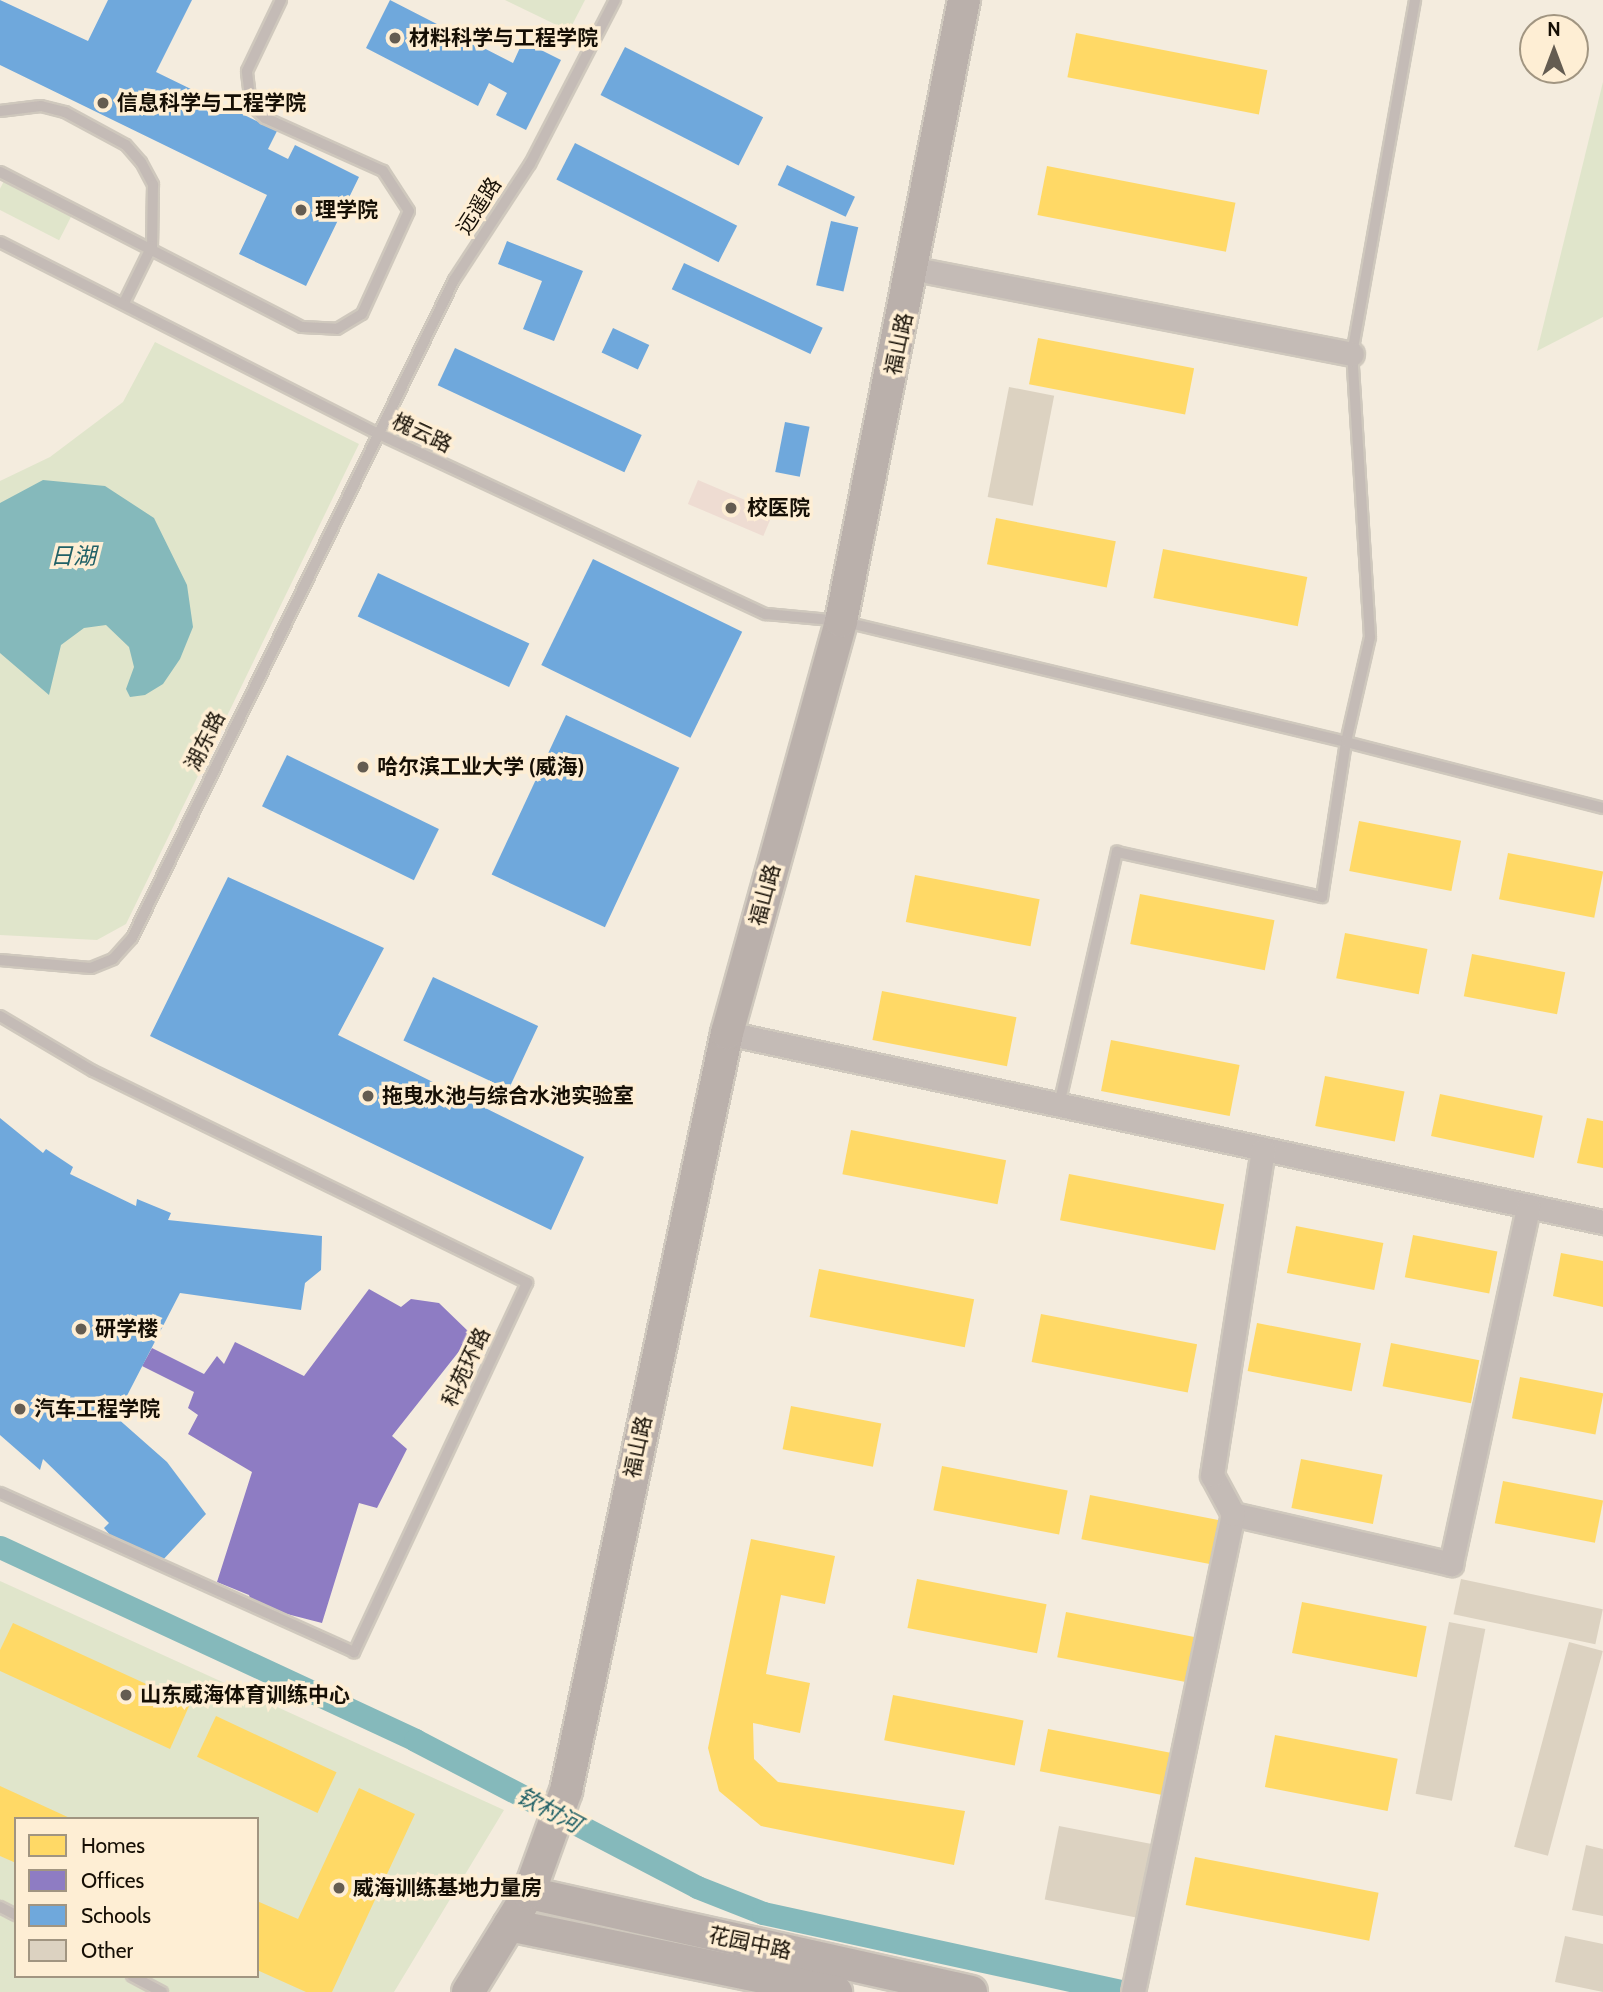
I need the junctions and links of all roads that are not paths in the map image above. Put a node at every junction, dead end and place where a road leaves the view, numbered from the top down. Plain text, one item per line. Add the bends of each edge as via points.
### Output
1 (281, 0) edge
2 (615, 0) edge
3 (964, 0) edge
4 (1415, 0) edge
5 (0, 111) edge
6 (0, 173) edge
7 (0, 242) edge
8 (152, 246) junction
9 (915, 269) junction
10 (124, 303) junction
11 (1352, 354) junction
12 (377, 433) junction
13 (841, 621) junction
14 (1346, 741) junction
15 (1603, 808) edge
16 (0, 960) edge
17 (0, 1016) edge
18 (727, 1032) junction
19 (1059, 1105) junction
20 (1263, 1150) junction
21 (1528, 1207) junction
22 (1603, 1222) edge
23 (0, 1493) edge
24 (1233, 1514) junction
25 (529, 1893) junction
26 (509, 1925) junction
27 (136, 1978) edge
28 (1136, 1982) edge
29 (162, 1992) edge
30 (468, 1992) edge
31 (836, 1992) edge
32 (971, 1992) edge

1 - 8 lane via 247,71 250,105 265,118 383,171 409,211 362,314 337,330 302,327
2 - 12 lane, 远遥路 via 530,164 454,280
3 - 9 main road, 福山路
4 - 11 lane
5 - 8 lane via 41,106 65,111 126,145 153,185
6 - 8 lane
7 - 10 lane, 槐云路
8 - 10 lane
9 - 11 street
9 - 13 main road, 福山路
10 - 12 lane, 槐云路
11 - 14 lane via 1370,637
12 - 13 lane, 槐云路 via 766,614
12 - 16 lane, 湖东路 via 132,938 113,959 91,968
13 - 14 lane, 槐云路
13 - 18 main road, 福山路
14 - 15 lane, 槐云路
14 - 19 lane via 1322,897 1117,852
17 - 23 lane, 科苑环路 via 93,1071 527,1283 354,1652
18 - 19 street
18 - 25 main road, 福山路 via 566,1791
19 - 20 street
20 - 21 street
20 - 24 street via 1212,1475
21 - 22 street
21 - 24 street via 1451,1564
24 - 28 street
25 - 26 main road
25 - 32 main road, 花园中路
26 - 30 main road
26 - 31 main road
27 - 29 lane

